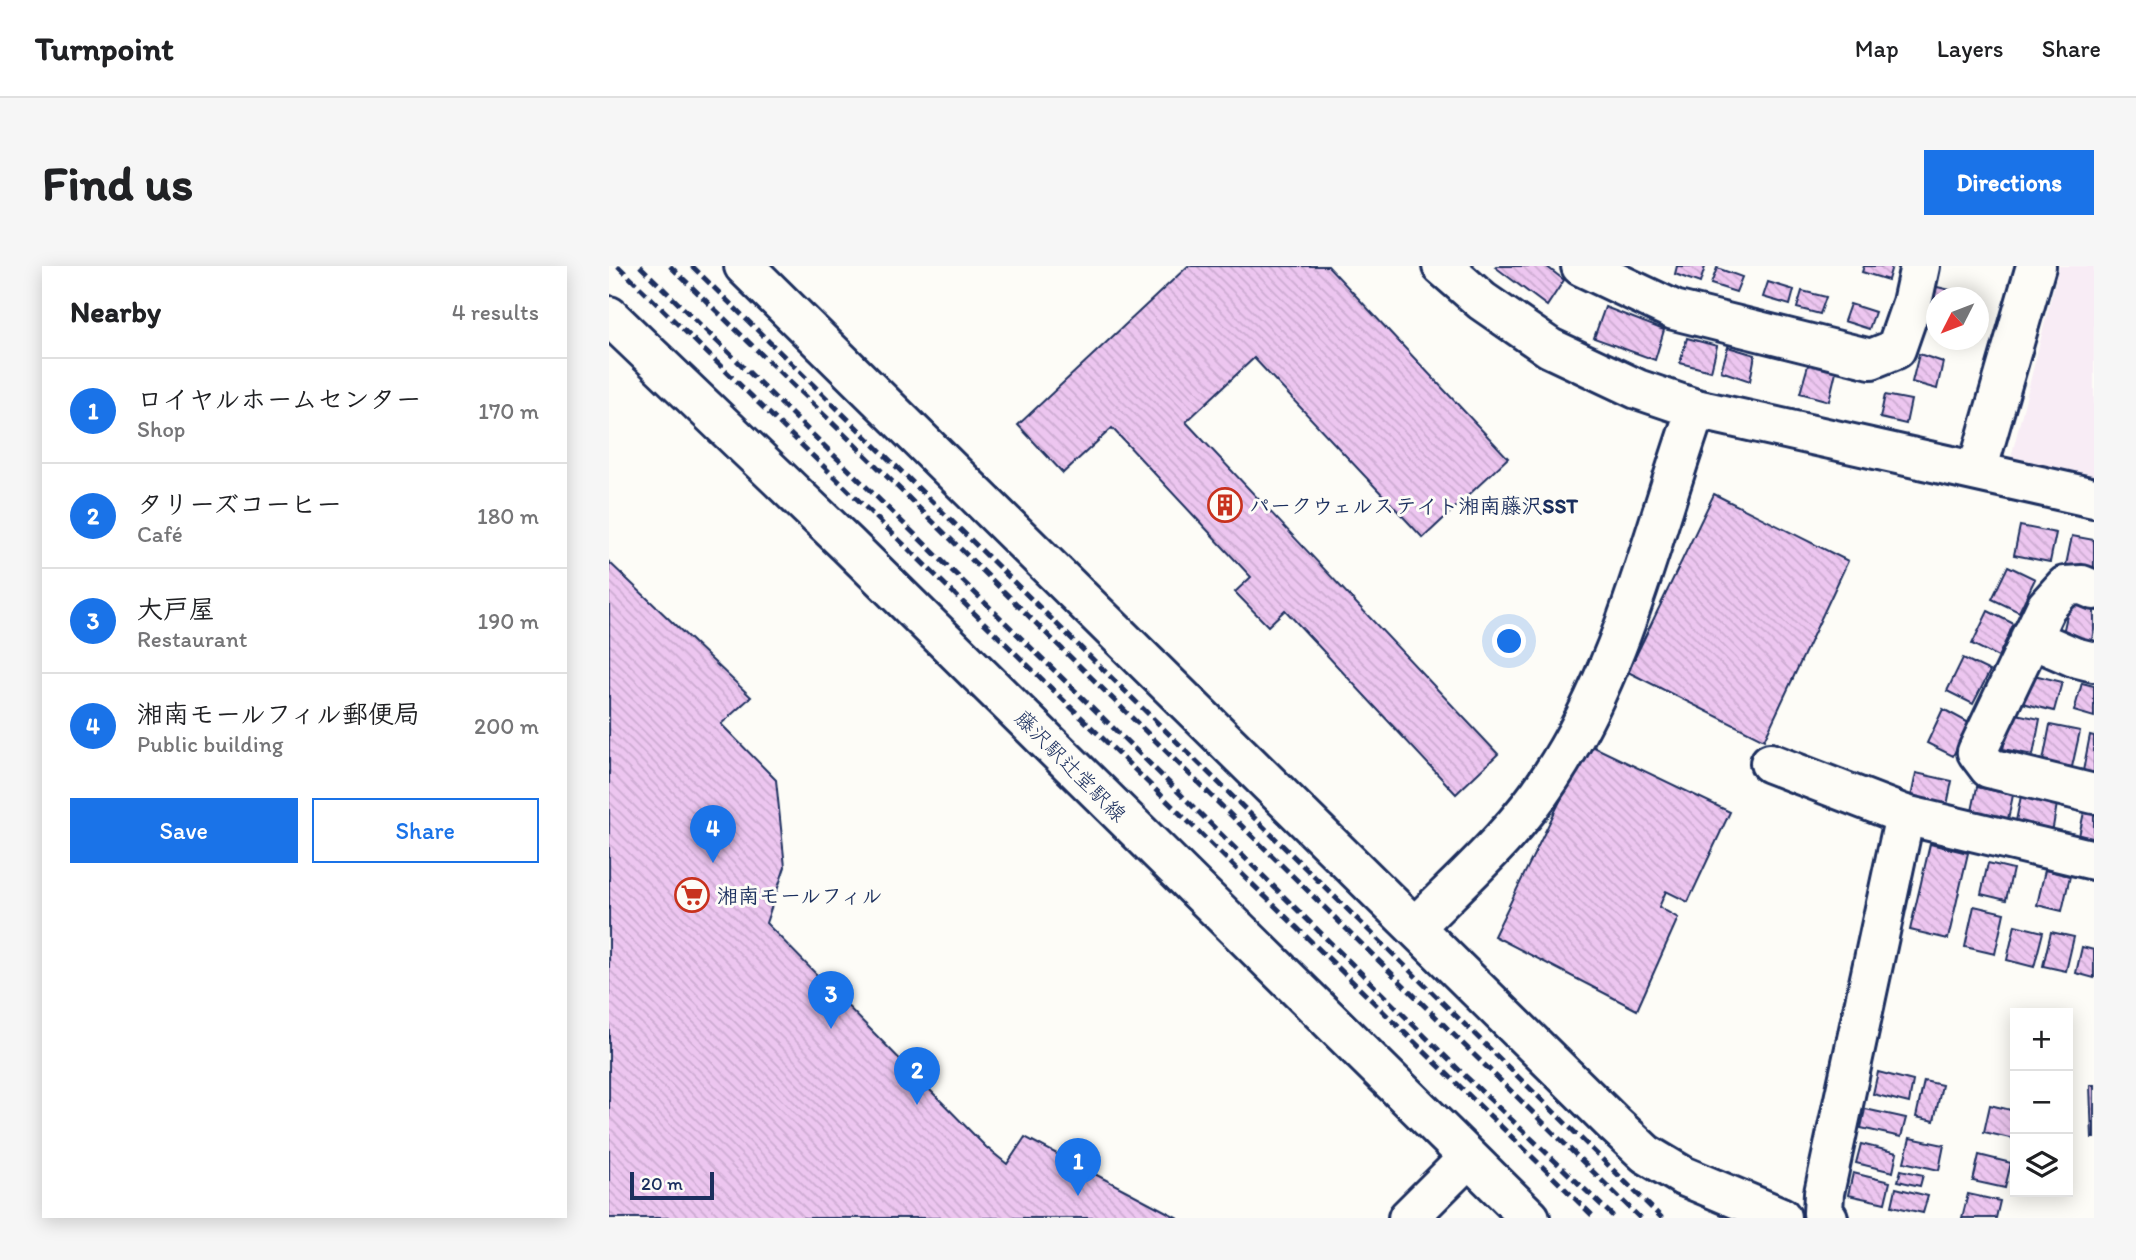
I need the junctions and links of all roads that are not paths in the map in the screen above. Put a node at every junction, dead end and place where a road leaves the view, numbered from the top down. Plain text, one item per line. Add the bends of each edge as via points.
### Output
1 (744, 266) edge
2 (1442, 266) edge
3 (1581, 266) edge
4 (1920, 266) edge
5 (2036, 266) edge
6 (609, 316) edge
7 (1696, 409) junction
8 (1977, 471) junction
9 (2094, 498) edge
10 (2094, 590) edge
11 (2030, 638) junction
12 (2094, 662) edge
13 (1770, 763) dead end
14 (2094, 794) edge
15 (1905, 814) junction
16 (2094, 860) edge
17 (1415, 927) junction
18 (1468, 1158) junction
19 (1832, 1216) edge
20 (1779, 1217) edge
21 (1408, 1218) edge
22 (1530, 1218) edge

1 - 17 street
2 - 7 street via 1482,301 1550,348 1637,389
3 - 4 street via 1674,310 1871,359 1896,349
5 - 8 street
6 - 18 street, 藤沢駅辻堂駅線 via 847,544
7 - 8 street
7 - 17 street via 1636,594 1584,721 1550,780 1512,827
8 - 9 street
10 - 11 street via 2065,586 2046,607
11 - 12 street
11 - 14 street via 1977,752 1989,768
13 - 15 street
15 - 16 street
15 - 19 street via 1824,1193
17 - 20 street via 1646,1154 1683,1177
18 - 21 street
18 - 22 street, 藤沢駅辻堂駅線
19 - 20 street

